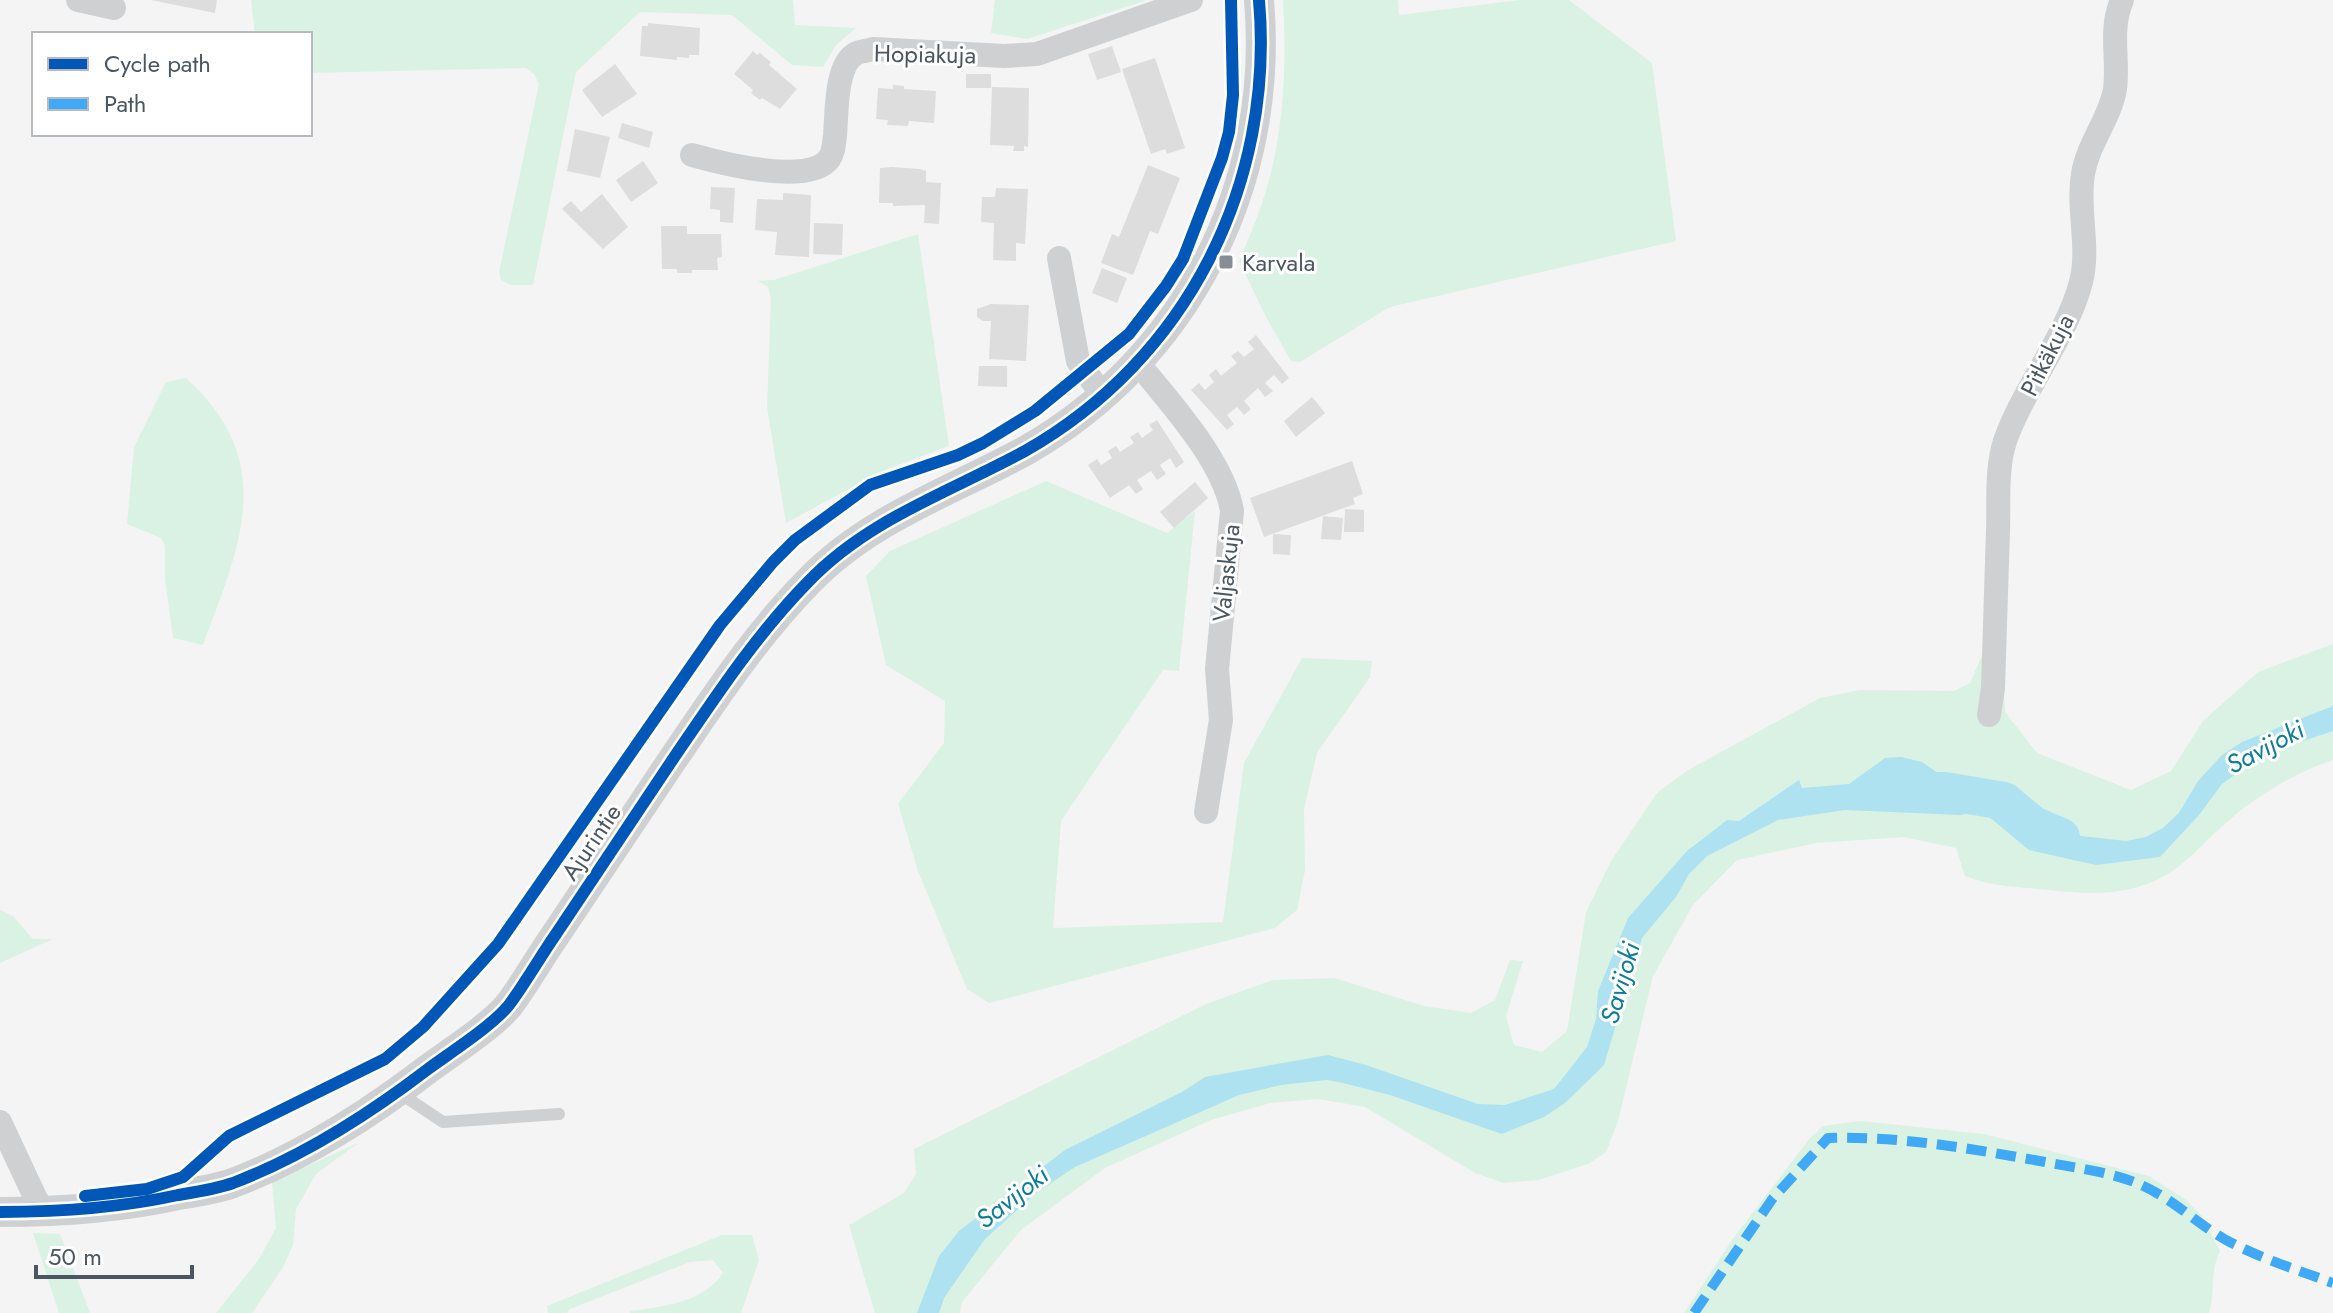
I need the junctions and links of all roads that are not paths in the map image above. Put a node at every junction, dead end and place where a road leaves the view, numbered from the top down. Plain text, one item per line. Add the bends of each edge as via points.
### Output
1 (78, 0) edge
2 (1191, 0) edge
3 (1259, 0) edge
4 (2122, 0) edge
5 (114, 8) dead end
6 (692, 155) dead end
7 (1059, 258) dead end
8 (1138, 363) junction
9 (1103, 396) junction
10 (1989, 715) dead end
11 (1206, 812) dead end
12 (398, 1092) junction
13 (559, 1114) dead end
14 (0, 1122) edge
15 (0, 1212) edge
16 (45, 1212) junction

1 - 5 street
2 - 6 street, Hopiakuja via 1037,54 873,49 856,54 840,80 834,148 829,159 812,170 734,167
3 - 8 street, Ajurintie via 1260,72 1252,145 1233,209 1186,299
4 - 10 street, Pitkäkuja via 2113,45 2114,93 2083,175 2081,282 2013,422 2000,465
7 - 9 street via 1078,361
8 - 9 street, Ajurintie
8 - 11 street, Valjaskuja via 1212,460 1229,491 1232,511 1217,669 1221,720
9 - 12 street, Ajurintie via 1029,448 852,542 815,574 775,615 729,676 505,1010
12 - 13 lane via 443,1122
12 - 16 street, Ajurintie via 323,1142 230,1185 126,1206
14 - 16 street
15 - 16 street, Ajurintie

